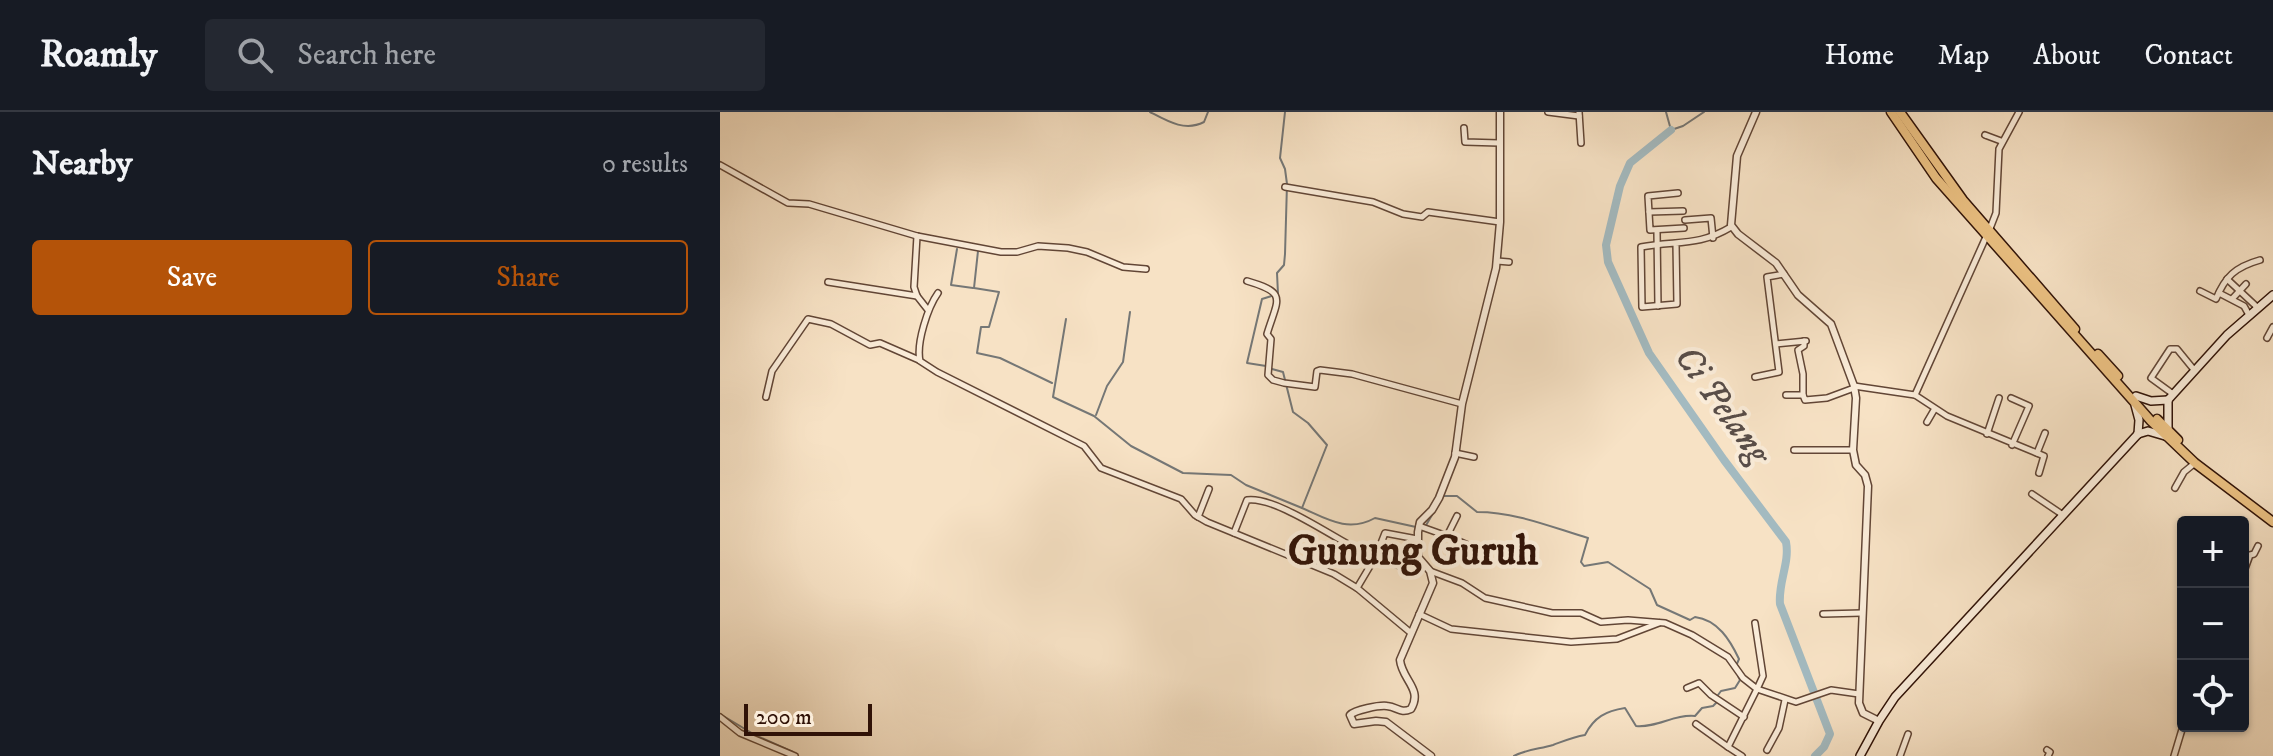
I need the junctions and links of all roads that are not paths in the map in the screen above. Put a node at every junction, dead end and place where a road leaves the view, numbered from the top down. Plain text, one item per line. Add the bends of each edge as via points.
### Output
1 (1500, 112) edge
2 (1548, 112) edge
3 (1756, 112) edge
4 (1891, 112) edge
5 (1900, 112) edge
6 (2019, 112) edge
7 (1579, 114) edge
8 (1464, 128) dead end
9 (1985, 135) dead end
10 (2001, 141) junction
11 (1499, 143) junction
12 (1581, 143) dead end
13 (720, 165) edge
14 (1285, 187) dead end
15 (1678, 193) dead end
16 (1683, 211) dead end
17 (1649, 212) junction
18 (1685, 220) dead end
19 (1500, 222) junction
20 (1731, 227) junction
21 (1684, 228) dead end
22 (1657, 232) junction
23 (1988, 234) junction
24 (917, 236) junction
25 (1713, 238) junction
26 (1676, 243) junction
27 (1658, 245) junction
28 (2260, 260) dead end
29 (1497, 261) junction
30 (1509, 262) dead end
31 (1146, 269) dead end
32 (1785, 274) junction
33 (2227, 279) junction
34 (1247, 281) dead end
35 (828, 282) dead end
36 (2200, 291) dead end
37 (2240, 291) junction
38 (938, 293) dead end
39 (2219, 293) junction
40 (2273, 295) edge
41 (917, 296) junction
42 (2232, 299) junction
43 (1658, 306) junction
44 (2258, 308) junction
45 (928, 310) junction
46 (2250, 316) junction
47 (2273, 327) edge
48 (2267, 338) dead end
49 (1776, 344) junction
50 (920, 361) junction
51 (2195, 371) junction
52 (1755, 377) dead end
53 (1854, 387) junction
54 (1786, 395) dead end
55 (1803, 395) junction
56 (1915, 395) junction
57 (766, 397) dead end
58 (1999, 398) dead end
59 (2011, 398) dead end
60 (2134, 398) junction
61 (2171, 398) junction
62 (1462, 404) junction
63 (1934, 410) junction
64 (1927, 422) dead end
65 (2045, 433) dead end
66 (1987, 434) junction
67 (2138, 434) junction
68 (2168, 435) junction
69 (2012, 445) junction
70 (1794, 450) dead end
71 (1853, 450) junction
72 (1455, 453) junction
73 (2037, 453) junction
74 (1474, 457) dead end
75 (2195, 463) junction
76 (2039, 473) dead end
77 (2175, 488) dead end
78 (1209, 489) dead end
79 (2032, 494) dead end
80 (2063, 515) junction
81 (1457, 516) dead end
82 (1198, 517) junction
83 (2273, 519) edge
84 (1419, 526) junction
85 (1234, 533) junction
86 (1447, 536) junction
87 (1417, 539) junction
88 (2258, 546) dead end
89 (1496, 550) dead end
90 (1376, 556) junction
91 (1418, 557) junction
92 (2249, 559) edge
93 (1430, 571) junction
94 (1357, 588) junction
95 (1862, 613) junction
96 (1419, 614) junction
97 (1823, 614) dead end
98 (1660, 622) junction
99 (1755, 623) dead end
100 (1411, 633) junction
101 (1687, 688) dead end
102 (1757, 689) junction
103 (1859, 694) junction
104 (1785, 700) junction
105 (720, 717) edge
106 (1744, 717) junction
107 (1879, 721) junction
108 (1696, 724) dead end
109 (2181, 732) edge
110 (1908, 734) dead end
111 (1728, 747) junction
112 (1767, 750) dead end
113 (795, 756) edge
114 (1431, 756) edge
115 (1742, 756) edge
116 (1860, 756) edge
117 (1900, 756) edge
118 (2174, 756) edge

1 - 11 street
2 - 7 street
3 - 20 street via 1737,156
4 - 23 main road via 1936,178
5 - 23 main road
6 - 10 street
7 - 12 street
8 - 11 street via 1465,142
9 - 10 street
10 - 23 street via 1996,213
11 - 19 street
13 - 24 street via 788,203 809,204
14 - 19 street via 1373,202 1403,214 1422,217 1428,212
15 - 17 street via 1648,196
16 - 17 street
17 - 22 street via 1650,230
18 - 25 street via 1711,218
19 - 29 street
20 - 25 street
20 - 32 street
21 - 22 street
22 - 27 street
23 - 56 street
23 - 60 main road
24 - 31 street via 1001,252 1068,248 1123,267
24 - 41 street
25 - 26 street
26 - 27 street
26 - 43 street via 1677,304
27 - 43 street
27 - 43 street via 1639,250 1641,306
28 - 33 street
29 - 30 street
29 - 62 street
32 - 49 street via 1767,277
32 - 53 street via 1798,295 1831,324
33 - 37 street
33 - 39 street
34 - 62 street via 1271,288 1277,296 1267,334 1268,375 1273,380 1315,387 1317,371 1352,374
35 - 41 street
36 - 39 street via 2215,300
37 - 42 street
37 - 44 street via 2246,284 2248,297
38 - 45 street
39 - 42 street
40 - 44 main road
41 - 45 street
42 - 46 street
44 - 46 main road
45 - 50 street
46 - 51 main road
47 - 48 street
49 - 52 street via 1779,372
49 - 55 street via 1805,341 1798,350
50 - 57 street via 808,319 772,371
50 - 82 street via 1084,446 1101,468 1181,499
51 - 61 main road
51 - 61 street via 2177,349 2170,349 2151,378
53 - 55 street via 1818,400 1805,400
53 - 56 street
53 - 71 street
54 - 55 street
56 - 63 street
58 - 66 street
59 - 69 street via 2029,405
60 - 61 main road
60 - 67 main road
60 - 68 main road
61 - 68 main road
62 - 72 street
63 - 64 street
63 - 66 street
65 - 73 street
66 - 69 street
67 - 68 main road
67 - 80 main road
68 - 75 main road
68 - 83 main road
69 - 73 street
70 - 71 street
71 - 95 street via 1868,486
72 - 74 street
72 - 84 street via 1439,498
73 - 76 street via 2044,456
75 - 77 street
75 - 83 main road
78 - 82 street
79 - 80 street
80 - 107 main road via 1895,697
81 - 86 street
82 - 85 street
84 - 86 street
84 - 87 street
85 - 90 street via 1247,500 1256,500
85 - 94 street via 1312,563
86 - 89 street
87 - 90 street via 1386,533
87 - 91 street
88 - 92 street
90 - 91 street via 1410,571
90 - 94 street
91 - 93 street
93 - 96 street via 1432,586
93 - 98 street via 1485,598 1552,613 1581,613 1601,622
94 - 100 street
95 - 97 street
95 - 103 street
96 - 98 street via 1451,629 1571,642 1617,639
96 - 100 street
98 - 102 street via 1728,657
99 - 102 street via 1763,676
100 - 114 street via 1400,665 1416,692 1414,706 1405,712 1384,705 1350,715 1359,725 1386,722
101 - 106 street via 1700,683
102 - 104 street
102 - 106 street
103 - 104 street via 1823,691 1796,702
103 - 107 street via 1861,710
104 - 112 street
105 - 113 street via 740,733
106 - 111 street
107 - 116 main road
108 - 111 street
109 - 118 street
110 - 117 street
111 - 115 street

